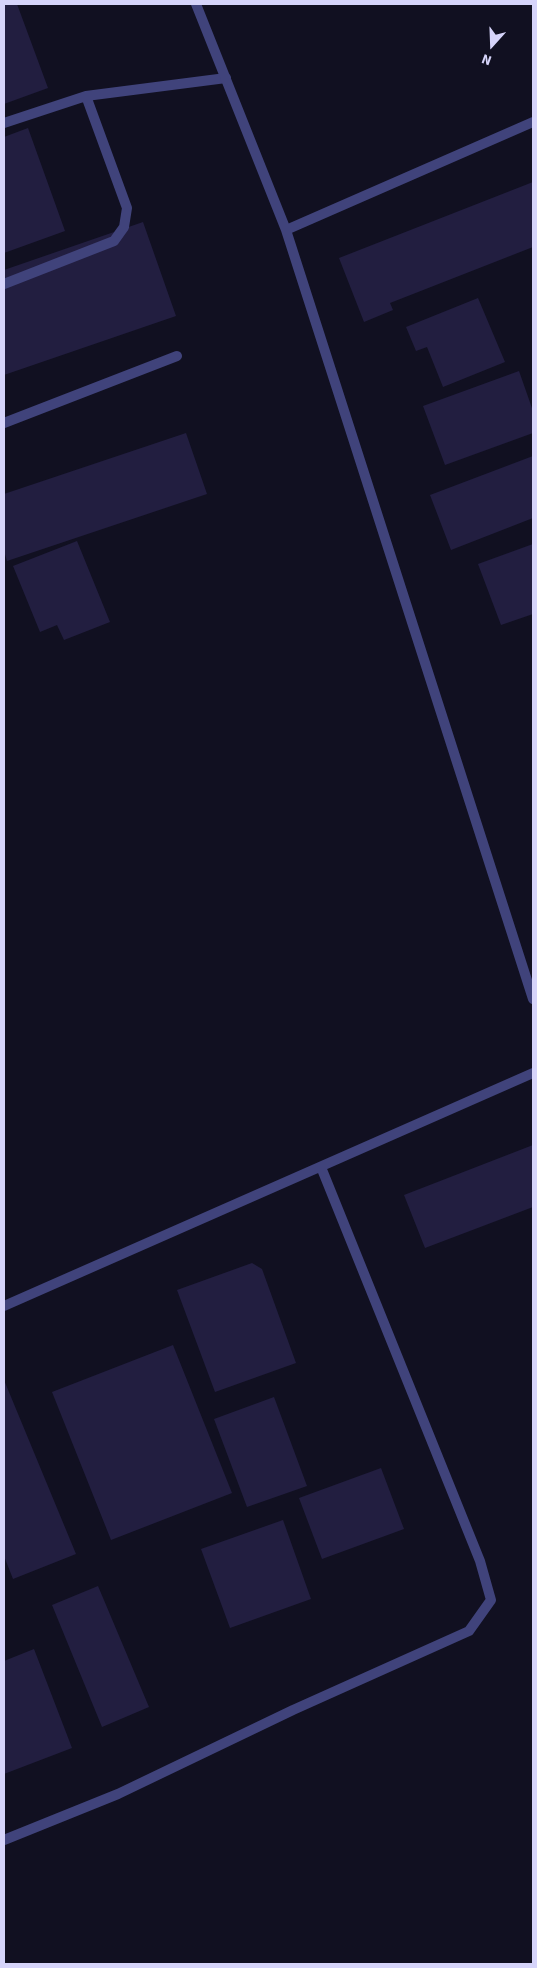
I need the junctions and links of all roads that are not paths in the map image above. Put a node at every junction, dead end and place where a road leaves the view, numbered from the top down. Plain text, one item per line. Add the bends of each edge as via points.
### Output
1 (196, 4) edge
2 (226, 78) junction
3 (86, 96) junction
4 (533, 122) edge
5 (4, 123) edge
6 (286, 230) junction
7 (4, 284) edge
8 (177, 356) dead end
9 (4, 423) edge
10 (533, 999) edge
11 (533, 1073) edge
12 (321, 1167) junction
13 (4, 1306) edge
14 (4, 1840) edge

1 - 2 street
2 - 3 street
2 - 6 street
3 - 5 street
3 - 7 street via 127,208 124,227 114,241
4 - 6 street
6 - 10 street
8 - 9 street
11 - 12 street
12 - 13 street
12 - 14 street via 480,1561 491,1600 469,1631 118,1794

